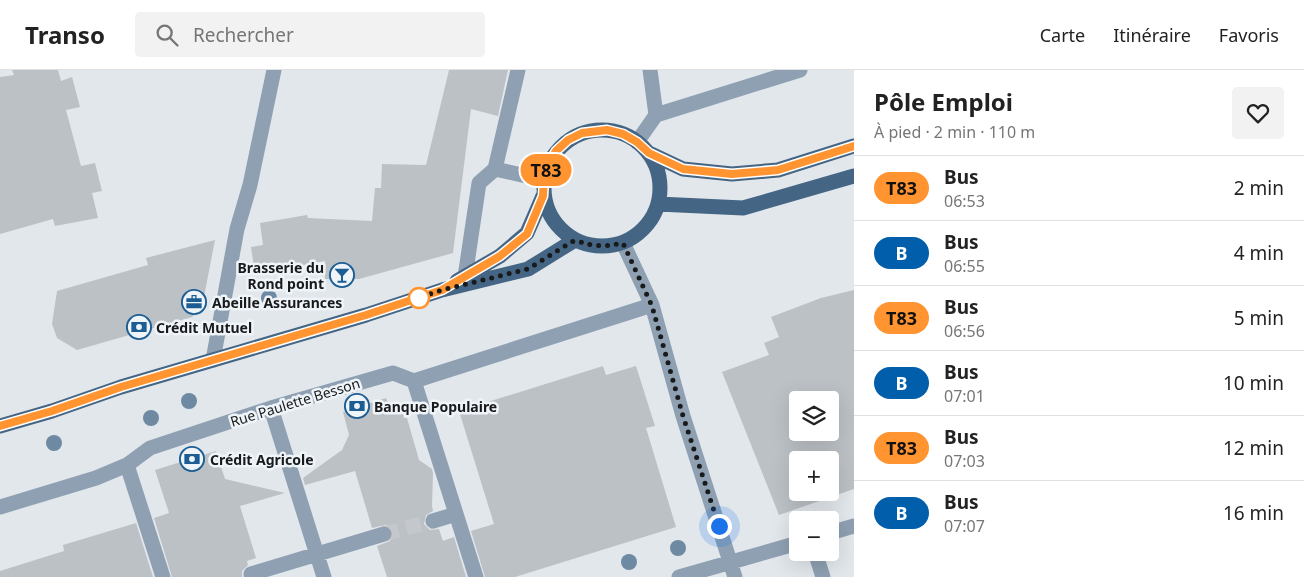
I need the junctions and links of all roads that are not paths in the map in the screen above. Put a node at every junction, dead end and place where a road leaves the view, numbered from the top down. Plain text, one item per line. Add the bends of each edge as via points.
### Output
1 (274, 70) edge
2 (518, 70) edge
3 (650, 70) edge
4 (800, 70) edge
5 (656, 115) junction
6 (637, 142) junction
7 (854, 146) edge
8 (649, 153) junction
9 (495, 169) junction
10 (854, 176) edge
11 (544, 180) junction
12 (543, 196) junction
13 (658, 204) junction
14 (575, 240) junction
15 (623, 243) junction
16 (464, 277) junction
17 (442, 290) junction
18 (652, 306) junction
19 (213, 360) junction
20 (414, 381) junction
21 (270, 408) junction
22 (0, 426) edge
23 (127, 465) junction
24 (0, 507) edge
25 (456, 514) junction
26 (433, 520) tunnel mouth
27 (854, 526) edge
28 (839, 530) edge
29 (384, 534) tunnel mouth
30 (789, 547) edge
31 (317, 554) junction
32 (818, 561) edge
33 (733, 570) edge
34 (251, 574) dead end
35 (163, 577) edge
36 (324, 577) edge
37 (476, 577) edge
38 (678, 577) edge
39 (823, 577) edge

1 - 19 street via 250,185 237,229
2 - 9 street
3 - 5 street
4 - 5 street
5 - 6 street
6 - 8 main road
6 - 11 main road via 607,130 582,133 556,151
7 - 8 main road via 778,170 732,174 683,169
8 - 13 main road via 657,169
9 - 11 street
9 - 16 street via 479,183
10 - 13 main road via 743,208
11 - 12 main road
12 - 14 main road via 549,214 560,230
12 - 16 main road via 527,234 500,256
13 - 15 main road via 651,221
14 - 15 main road via 591,246
14 - 17 main road via 528,269
15 - 18 street
16 - 17 main road
17 - 19 main road
18 - 20 street
18 - 33 street via 683,416
19 - 22 main road
20 - 21 street, Rue Paulette Besson via 393,373
20 - 25 street
21 - 23 street, Rue Paulette Besson via 150,448
21 - 31 street
23 - 24 street, Rue Paulette Besson via 96,478
23 - 35 street
25 - 26 street
25 - 37 street
27 - 28 street
29 - 31 street
30 - 33 street
31 - 34 street
31 - 36 street
32 - 39 street
33 - 38 street

